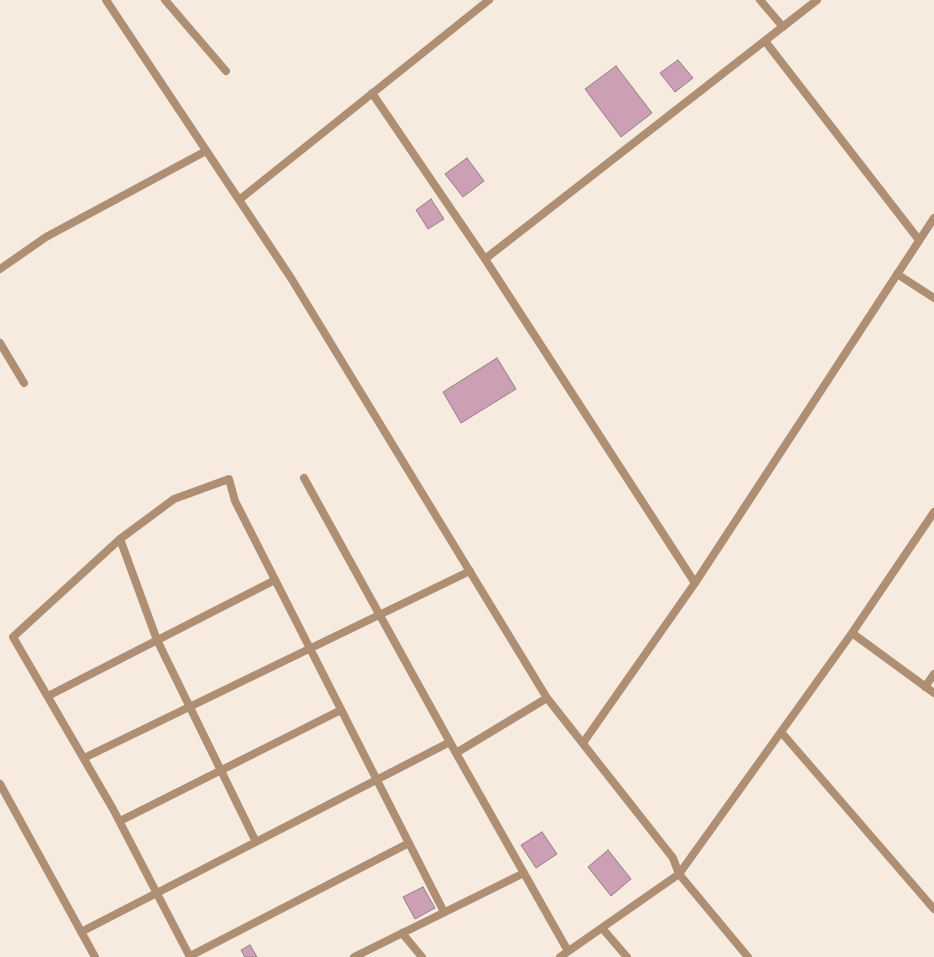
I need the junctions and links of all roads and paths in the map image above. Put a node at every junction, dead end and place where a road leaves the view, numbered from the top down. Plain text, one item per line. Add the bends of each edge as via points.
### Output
1 (106, 0) edge
2 (165, 0) edge
3 (489, 0) edge
4 (760, 0) edge
5 (817, 0) edge
6 (783, 27) junction
7 (764, 41) junction
8 (226, 71) dead end
9 (372, 93) junction
10 (206, 151) junction
11 (239, 200) junction
12 (934, 218) edge
13 (920, 240) junction
14 (484, 259) junction
15 (0, 269) edge
16 (897, 274) junction
17 (934, 298) edge
18 (0, 342) edge
19 (24, 383) dead end
20 (304, 478) dead end
21 (934, 512) edge
22 (120, 539) junction
23 (470, 571) junction
24 (275, 580) junction
25 (695, 583) junction
26 (379, 615) junction
27 (852, 633) junction
28 (157, 640) junction
29 (310, 648) junction
30 (934, 674) edge
31 (925, 687) junction
32 (934, 693) edge
33 (48, 696) junction
34 (547, 698) junction
35 (189, 707) junction
36 (341, 710) junction
37 (781, 732) junction
38 (450, 742) junction
39 (583, 743) junction
40 (456, 753) junction
41 (84, 758) junction
42 (221, 770) junction
43 (376, 780) junction
44 (0, 784) edge
45 (120, 821) junction
46 (256, 842) junction
47 (409, 843) junction
48 (524, 873) junction
49 (679, 874) junction
50 (157, 893) junction
51 (934, 909) edge
52 (444, 912) junction
53 (602, 928) junction
54 (81, 932) junction
55 (402, 933) junction
56 (568, 951) junction
57 (95, 957) edge
58 (190, 957) edge
59 (354, 957) edge
60 (422, 957) edge
61 (560, 957) edge
62 (627, 957) edge
63 (748, 957) edge

1 - 10 street
2 - 8 street
3 - 9 street
4 - 6 street
5 - 6 street
6 - 7 street
7 - 13 street
7 - 14 street
9 - 11 street
9 - 14 street
10 - 11 street
10 - 15 street via 46,237
11 - 23 street via 291,278
12 - 13 street
13 - 16 street
14 - 25 street
16 - 17 street
16 - 25 street
18 - 19 street
20 - 26 street
21 - 27 street
22 - 24 street via 174,499 229,479 235,501
22 - 28 street
22 - 33 street via 13,637
23 - 26 street
23 - 34 street
24 - 28 street
24 - 29 street
25 - 39 street
26 - 29 street
26 - 38 street
27 - 31 street
27 - 37 street
28 - 33 street
28 - 35 street
29 - 35 street
29 - 36 street
30 - 31 street
31 - 32 street
33 - 41 street
34 - 39 street
34 - 40 street
35 - 41 street
35 - 42 street
36 - 42 street
36 - 43 street
37 - 49 street
37 - 51 street
38 - 40 street
38 - 43 street
39 - 49 street via 673,858
40 - 48 street
41 - 45 street
42 - 45 street
42 - 46 street
43 - 46 street
43 - 47 street
44 - 54 street
45 - 50 street
46 - 50 street
47 - 52 street
47 - 58 street
48 - 52 street
48 - 56 street
49 - 53 street
49 - 63 street
50 - 54 street
50 - 58 street
52 - 55 street
53 - 56 street
53 - 62 street
54 - 57 street
55 - 59 street
55 - 60 street
56 - 61 street

